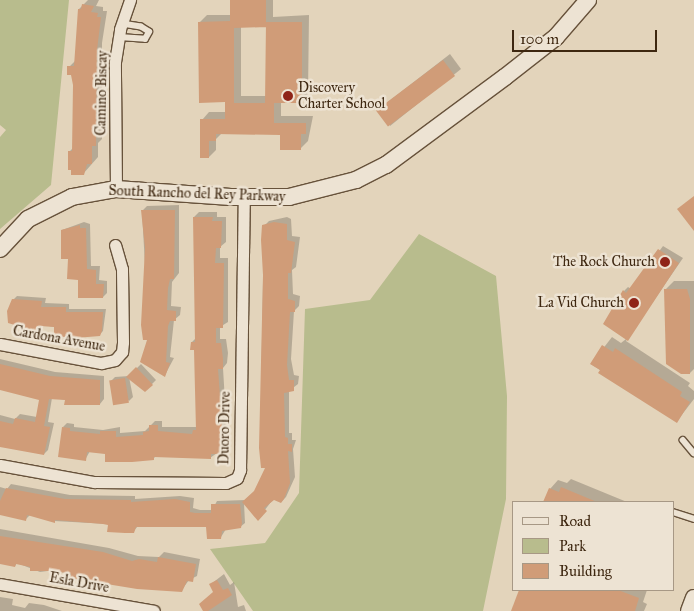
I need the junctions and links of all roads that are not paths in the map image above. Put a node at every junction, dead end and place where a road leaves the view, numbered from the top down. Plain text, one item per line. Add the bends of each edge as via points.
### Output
1 (130, 0) edge
2 (588, 0) edge
3 (121, 24) junction
4 (119, 37) junction
5 (116, 189) junction
6 (244, 198) junction
7 (116, 245) dead end
8 (0, 249) edge
9 (0, 344) edge
10 (683, 440) dead end
11 (694, 453) edge
12 (0, 465) edge
13 (674, 512) edge
14 (694, 519) edge
15 (0, 584) edge
16 (154, 611) edge

1 - 3 street, Camino Biscay
2 - 6 street, South Rancho del Rey Parkway via 556,36 386,165 356,180 323,190 289,197
3 - 4 street, Camino Biscay
3 - 4 lane via 141,27 149,32 145,39
4 - 5 street, Camino Biscay via 115,62
5 - 6 street, South Rancho del Rey Parkway
5 - 8 street, South Rancho del Rey Parkway via 72,197 49,206 18,228
6 - 12 street, Duoro Drive via 240,470 237,478 226,483 94,482
7 - 9 street, Cardona Avenue via 122,269 123,342 122,352 115,360 100,363
10 - 11 lane
13 - 14 lane
15 - 16 street, Esla Drive

